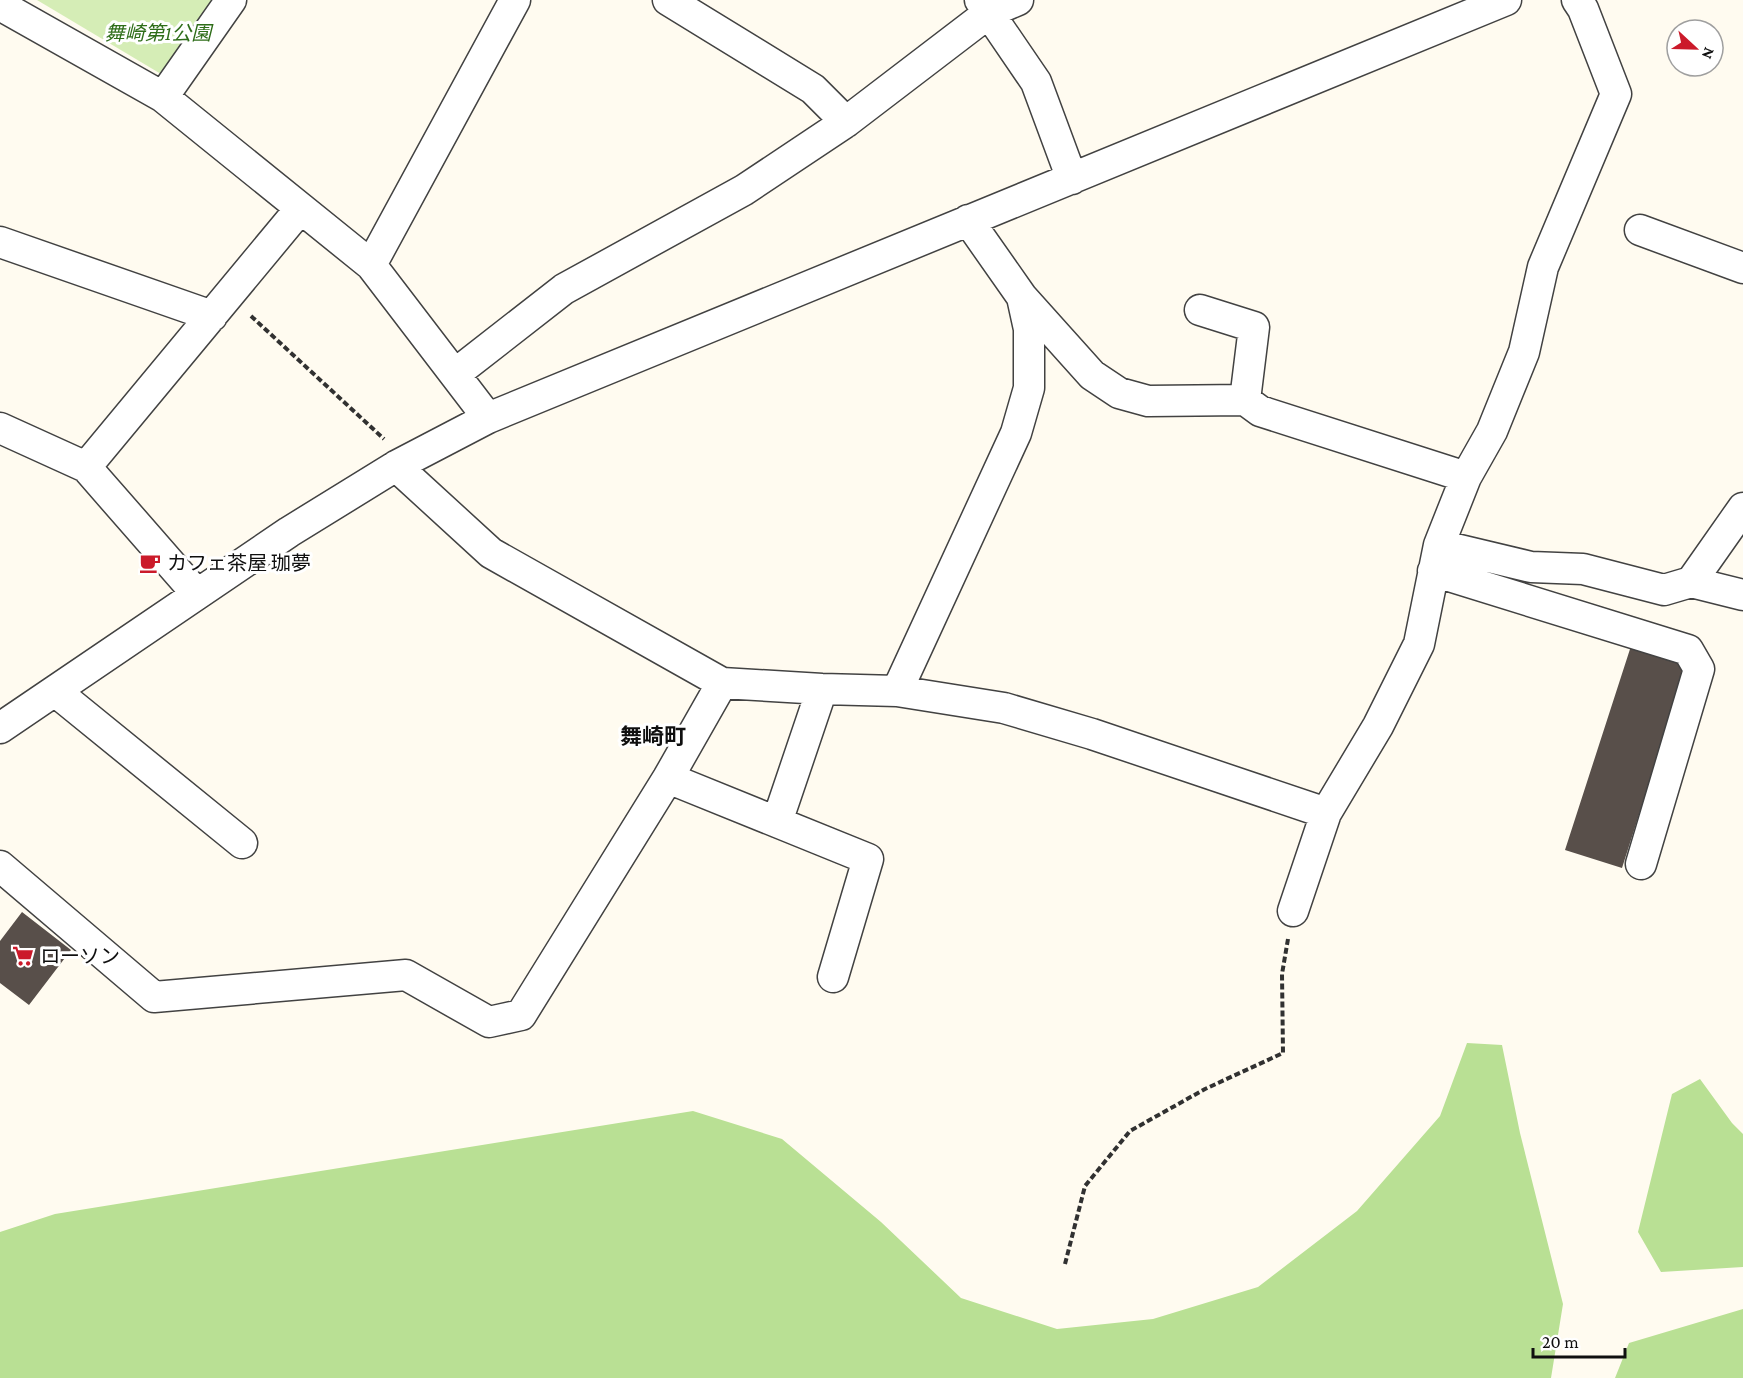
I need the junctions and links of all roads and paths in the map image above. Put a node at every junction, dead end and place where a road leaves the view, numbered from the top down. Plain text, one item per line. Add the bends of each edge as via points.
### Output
1 (231, 0) edge
2 (515, 0) edge
3 (668, 0) edge
4 (1018, 0) edge
5 (1506, 0) edge
6 (1577, 0) edge
7 (0, 5) edge
8 (985, 6) edge
9 (163, 97) junction
10 (846, 122) junction
11 (1072, 179) junction
12 (300, 209) junction
13 (968, 220) junction
14 (1640, 230) dead end
15 (0, 242) edge
16 (371, 265) junction
17 (1743, 268) edge
18 (1022, 297) junction
19 (220, 305) junction
20 (1200, 310) dead end
21 (455, 374) junction
22 (1245, 400) junction
23 (488, 418) junction
24 (0, 428) edge
25 (396, 466) junction
26 (86, 468) junction
27 (1466, 477) junction
28 (1743, 508) edge
29 (1436, 558) junction
30 (1691, 582) junction
31 (196, 594) junction
32 (1743, 595) edge
33 (722, 683) junction
34 (822, 689) junction
35 (55, 691) junction
36 (897, 691) junction
37 (0, 728) edge
38 (668, 778) junction
39 (1326, 813) junction
40 (777, 822) junction
41 (242, 843) dead end
42 (1641, 864) dead end
43 (0, 866) edge
44 (1293, 911) joint
45 (833, 977) dead end
46 (1065, 1264) dead end

1 - 9 street
2 - 16 street
3 - 10 street via 813,89
4 - 8 street
5 - 11 street
6 - 27 street via 1616,94 1543,267 1524,352 1492,431
7 - 9 street
8 - 10 street
8 - 11 street via 1036,82
9 - 12 street
10 - 21 street via 744,190 564,289
11 - 13 street
12 - 16 street
12 - 19 street
13 - 18 street
13 - 23 street
14 - 17 street
15 - 19 street
16 - 21 street
18 - 22 street via 1092,375 1119,393 1149,401
18 - 36 street via 1029,329 1029,388 1016,433
19 - 25 path via 390,444
19 - 26 street
20 - 22 street via 1254,327
21 - 23 street
22 - 27 street via 1260,411
23 - 25 street
24 - 26 street
25 - 31 street
25 - 33 street via 491,553
26 - 31 street
27 - 29 street
28 - 30 street
29 - 30 street via 1583,569 1664,590
29 - 39 street via 1419,644 1378,726
29 - 42 street via 1688,650 1699,669
30 - 32 street
31 - 35 street
33 - 34 street
33 - 38 street
34 - 36 street
34 - 40 street
35 - 37 street
35 - 41 street
36 - 39 street via 1004,708
38 - 40 street
38 - 43 street via 521,1015 489,1022 406,975 154,997
39 - 44 street
40 - 45 street via 868,859
44 - 46 path via 1282,974 1283,1053 1205,1089 1130,1131 1085,1186

